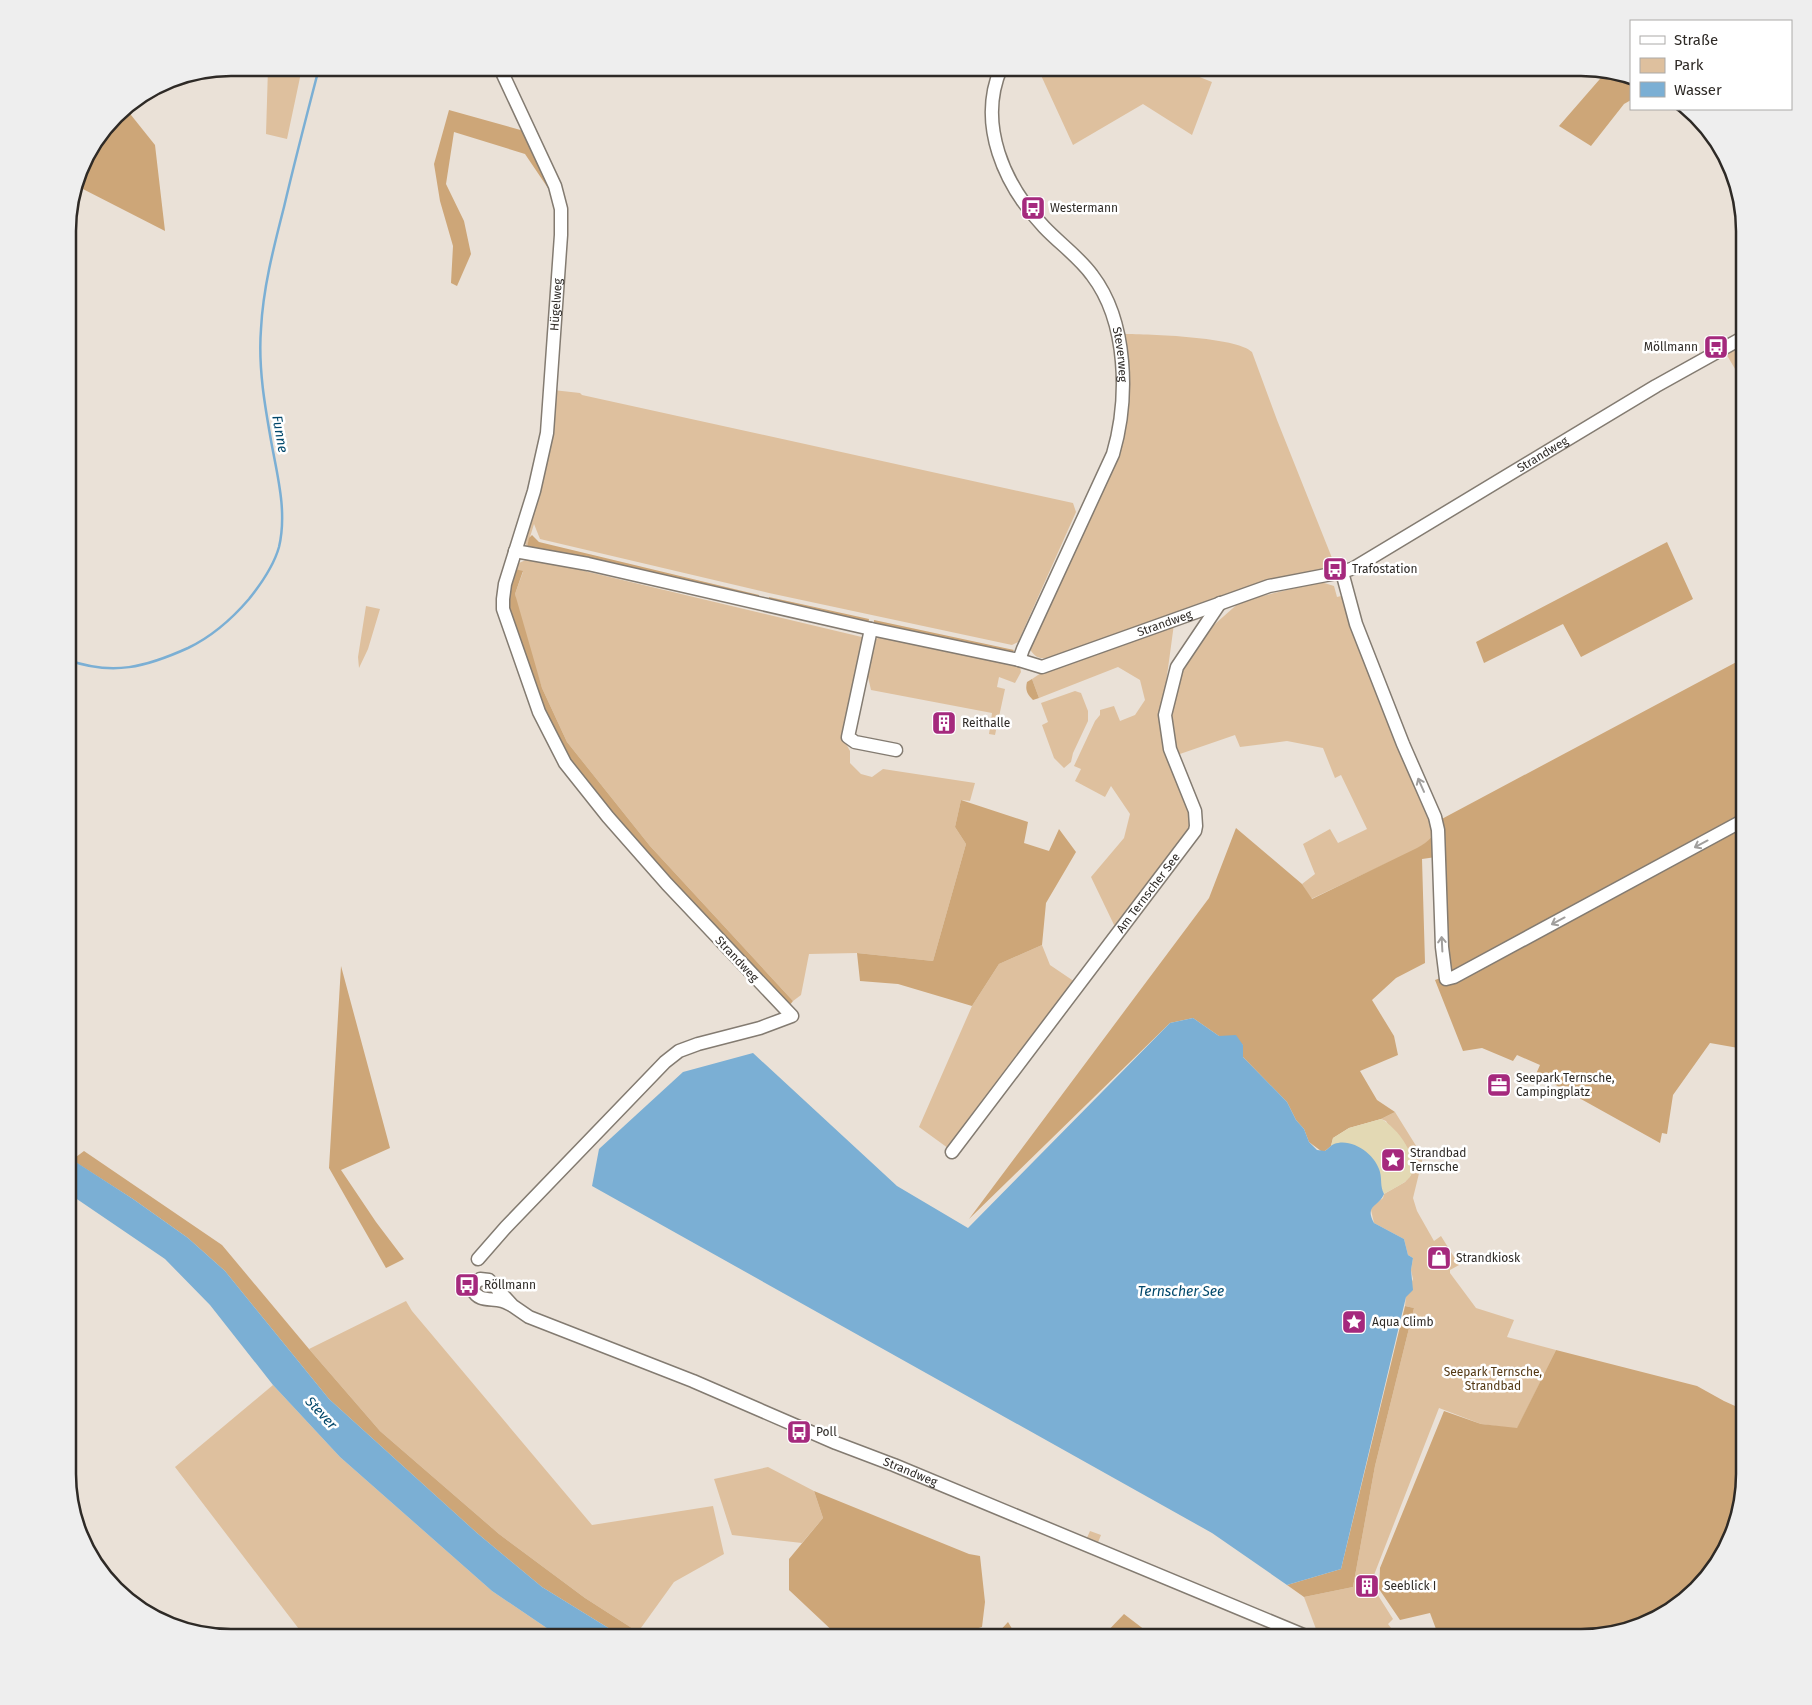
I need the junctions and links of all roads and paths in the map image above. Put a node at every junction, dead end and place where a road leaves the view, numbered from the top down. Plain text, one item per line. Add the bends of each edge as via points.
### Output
1 (504, 76) edge
2 (998, 76) edge
3 (1735, 342) edge
4 (515, 551) junction
5 (1342, 572) junction
6 (1220, 603) junction
7 (871, 629) junction
8 (1019, 660) junction
9 (896, 750) dead end
10 (1735, 825) edge
11 (952, 1152) dead end
12 (478, 1259) dead end
13 (513, 1306) dead end
14 (1287, 1629) edge

1 - 4 street, Hügelweg via 546,164 562,209 547,433 537,481
2 - 8 street, Steverweg via 992,93 992,111 994,136 1005,171 1029,210 1098,284 1116,324 1122,372 1121,421 1113,454
3 - 5 street, Strandweg via 1354,568
4 - 7 street, Strandweg via 588,564
4 - 12 street, Strandweg via 505,584 503,610 539,712 565,763 667,884 792,1016 698,1044 679,1051 664,1062
5 - 6 street, Strandweg via 1269,586
10 -> 5 street via 1446,979 1435,817 1356,624
6 - 8 street, Strandweg via 1042,667
6 - 11 street, Am Ternscher See via 1176,667 1165,715 1170,749 1195,811 1195,831
7 - 8 street, Strandweg
7 - 9 street via 848,737 855,742
13 - 14 street, Strandweg via 529,1317 693,1381

